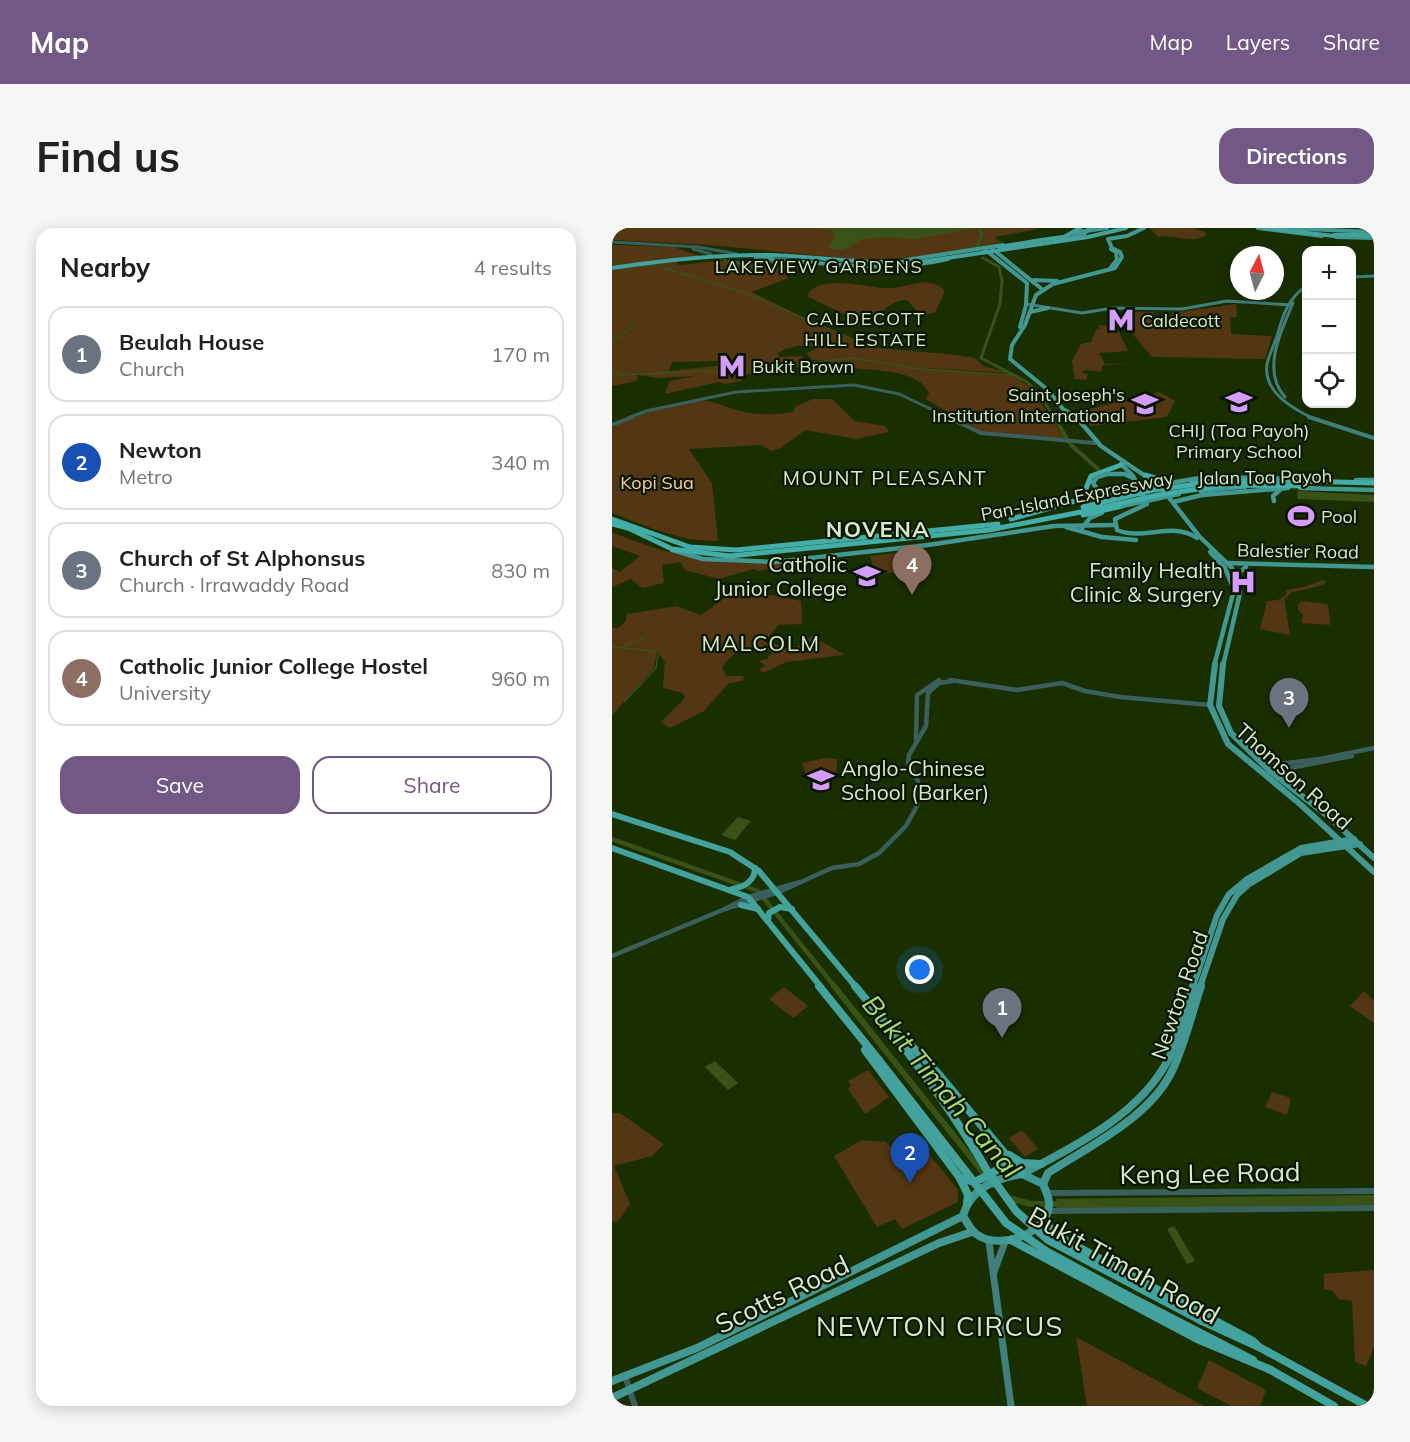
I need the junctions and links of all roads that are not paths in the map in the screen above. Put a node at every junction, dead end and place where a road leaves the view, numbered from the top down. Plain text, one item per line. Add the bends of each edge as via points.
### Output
1 (1074, 228) edge
2 (1098, 228) edge
3 (1107, 228) edge
4 (1114, 228) edge
5 (1120, 228) edge
6 (1126, 228) edge
7 (1143, 228) edge
8 (1258, 228) edge
9 (1266, 228) edge
10 (1275, 228) edge
11 (1282, 228) edge
12 (1085, 229) edge
13 (1102, 229) edge
14 (1371, 232) edge
15 (1317, 233) junction
16 (1068, 234) junction
17 (1334, 235) junction
18 (612, 242) edge
19 (1021, 246) junction
20 (990, 247) junction
21 (1011, 249) junction
22 (982, 250) junction
23 (994, 250) junction
24 (987, 252) junction
25 (711, 254) tunnel mouth
26 (953, 254) junction
27 (770, 255) junction
28 (991, 255) junction
29 (948, 256) junction
30 (957, 257) junction
31 (756, 258) junction
32 (819, 258) junction
33 (940, 258) junction
34 (797, 260) junction
35 (682, 261) junction
36 (729, 262) tunnel mouth
37 (849, 262) junction
38 (1010, 262) junction
39 (906, 263) junction
40 (1015, 266) junction
41 (1009, 268) junction
42 (612, 269) edge
43 (1022, 272) junction
44 (1015, 273) junction
45 (1356, 276) edge
46 (1374, 276) edge
47 (1031, 279) junction
48 (1060, 280) junction
49 (1042, 289) junction
50 (1302, 291) edge
51 (1027, 298) junction
52 (1275, 304) junction
53 (1029, 305) junction
54 (1288, 306) junction
55 (1048, 308) junction
56 (1136, 310) junction
57 (1030, 312) junction
58 (1268, 366) junction
59 (1273, 366) junction
60 (612, 425) edge
61 (1374, 437) edge
62 (1095, 443) junction
63 (1120, 463) junction
64 (1106, 472) junction
65 (1145, 475) junction
66 (1134, 479) junction
67 (1358, 480) joint
68 (1302, 481) junction
69 (1374, 484) edge
70 (1152, 486) junction
71 (1226, 487) junction
72 (1285, 488) junction
73 (1274, 501) dead end
74 (1173, 502) junction
75 (1122, 506) joint
76 (1086, 512) junction
77 (612, 517) edge
78 (1011, 519) junction
79 (612, 524) edge
80 (1190, 524) junction
81 (1114, 525) junction
82 (1084, 526) junction
83 (1090, 526) junction
84 (965, 527) junction
85 (1103, 527) junction
86 (1039, 529) junction
87 (1078, 530) junction
88 (1183, 531) junction
89 (1153, 534) junction
90 (1093, 535) junction
91 (1113, 538) junction
92 (1146, 538) junction
93 (1200, 541) junction
94 (672, 549) junction
95 (1220, 557) junction
96 (1237, 562) junction
97 (1226, 566) junction
98 (1246, 567) junction
99 (1374, 568) edge
100 (1234, 577) junction
101 (1224, 628) junction
102 (1232, 629) junction
103 (953, 681) junction
104 (1210, 705) junction
105 (917, 725) junction
106 (926, 726) junction
107 (914, 746) junction
108 (1374, 750) edge
109 (1263, 766) junction
110 (1278, 778) junction
111 (612, 814) edge
112 (1354, 839) junction
113 (1344, 844) junction
114 (1360, 844) junction
115 (612, 848) edge
116 (1373, 857) edge
117 (755, 868) junction
118 (1374, 872) edge
119 (778, 891) junction
120 (740, 896) junction
121 (754, 898) junction
122 (792, 909) junction
123 (759, 910) junction
124 (768, 921) junction
125 (612, 956) edge
126 (861, 995) junction
127 (1186, 1021) junction
128 (849, 1024) junction
129 (1004, 1154) junction
130 (1041, 1164) junction
131 (1022, 1174) junction
132 (960, 1178) junction
133 (1043, 1184) junction
134 (1374, 1191) edge
135 (1048, 1196) junction
136 (967, 1203) junction
137 (1374, 1208) edge
138 (1047, 1212) junction
139 (963, 1216) junction
140 (972, 1232) junction
141 (1052, 1233) junction
142 (1008, 1241) junction
143 (989, 1242) junction
144 (1030, 1249) junction
145 (994, 1274) junction
146 (741, 1332) junction
147 (1259, 1347) junction
148 (699, 1352) junction
149 (1271, 1370) junction
150 (625, 1376) junction
151 (612, 1381) edge
152 (629, 1391) junction
153 (612, 1398) edge
154 (635, 1406) edge
155 (1011, 1406) edge
156 (1334, 1406) edge
157 (1367, 1406) edge

1 - 16 main road
2 - 13 main road
3 - 13 main road
4 - 12 main road
5 - 33 highway, bridge
6 - 21 highway, bridge
7 - 48 main road via 1107,239 1116,254 1113,265
7 - 49 main road via 1108,240 1122,257 1115,268
8 - 17 main road
9 - 17 highway
10 - 15 highway
11 - 14 main road
11 - 15 highway
12 - 13 main road
12 - 16 main road
12 - 19 main road
12 - 21 highway, bridge via 1064,239
12 - 33 highway, bridge via 1056,239
14 - 17 highway, bridge
14 - 17 main road via 1362,238
15 - 17 highway
16 - 20 main road
18 - 25 street via 672,246
18 - 27 street via 698,246 733,254
19 - 23 main road
19 - 38 main road via 1010,251
20 - 22 main road
20 - 23 main road
21 - 39 highway, bridge
22 - 24 main road
22 - 26 main road
22 - 28 main road
22 - 30 main road
23 - 24 main road
23 - 38 main road
24 - 28 main road
26 - 29 main road
26 - 30 main road
27 - 32 highway
27 - 35 highway
28 - 41 main road
29 - 30 main road
29 - 32 main road via 890,261
29 - 34 main road via 924,265 892,267
31 - 34 main road
31 - 35 highway
31 - 37 highway
32 - 37 highway
33 - 39 highway, bridge
34 - 36 street
35 - 42 highway
37 - 39 highway
38 - 40 main road
40 - 41 main road
40 - 43 main road
41 - 44 main road
43 - 44 main road
43 - 47 main road
44 - 51 main road via 1027,283
45 - 46 main road
47 - 48 main road
47 - 49 main road
48 - 49 main road
49 - 51 main road
49 - 53 main road
50 - 54 main road
51 - 53 main road
52 - 54 main road
52 - 54 main road
52 - 56 main road via 1225,302 1175,311
53 - 55 main road
53 - 56 main road via 1075,313 1113,308
53 - 57 main road
53 - 62 main road via 1007,349 1008,359 1078,421
54 - 58 main road
54 - 59 main road
55 - 56 main road via 1079,314
55 - 57 main road
57 - 65 main road via 1010,349 1012,362 1081,420 1101,446
58 - 59 main road
58 - 61 main road via 1269,382 1275,392 1298,411 1334,427
59 - 61 main road via 1277,387 1296,406 1335,425
60 - 62 street via 646,411 736,392 854,385 899,394 981,433
62 - 63 main road
63 - 64 highway
63 - 66 main road
64 - 66 main road
64 - 70 main road, Jalan Toa Payoh, bridge via 1095,479 1094,487 1113,493
64 - 78 highway via 1091,476 1085,492 1075,501
65 - 68 highway via 1171,483
65 - 74 main road
66 - 81 main road via 1146,506 1118,516
67 - 69 highway
67 - 70 main road, Jalan Toa Payoh, bridge via 1206,477
68 - 69 highway, Pan-Island Expressway
68 - 76 highway, Pan-Island Expressway, bridge via 1219,482 1153,490
69 - 71 highway, Pan-Island Expressway
69 - 72 main road, Jalan Toa Payoh
70 - 76 highway, bridge
71 - 72 main road, Jalan Toa Payoh
71 - 75 main road, Jalan Toa Payoh, bridge
71 - 76 highway, Pan-Island Expressway, bridge via 1158,495
72 - 73 main road via 1275,492
72 - 74 main road via 1202,495
74 - 80 main road
75 - 76 highway, bridge
76 - 78 highway
76 - 82 main road
76 - 84 highway, Pan-Island Expressway
76 - 85 main road
76 - 94 highway, Pan-Island Expressway via 1034,526 740,556
77 - 84 highway, Pan-Island Expressway via 690,547 736,550
78 - 84 highway
79 - 94 highway, Pan-Island Expressway
80 - 88 main road via 1189,530
80 - 95 main road
81 - 85 main road
81 - 89 main road via 1123,534
82 - 83 main road
82 - 86 main road
82 - 87 main road
83 - 85 main road
83 - 90 main road
85 - 91 main road via 1116,533
86 - 87 main road
86 - 94 main road via 908,548 749,562 703,559
87 - 90 main road
88 - 89 main road
88 - 93 main road
89 - 92 main road
90 - 91 main road
91 - 92 main road
92 - 93 main road via 1179,532
93 - 97 main road
95 - 96 main road
95 - 97 main road
96 - 97 main road, Balestier Road
96 - 99 main road, Balestier Road
97 - 98 main road, Balestier Road
97 - 100 main road
98 - 99 main road, Balestier Road
98 - 100 main road
100 - 101 main road, Thomson Road via 1234,594
100 - 102 main road, Thomson Road via 1240,593
101 - 102 main road
101 - 104 main road, Thomson Road via 1214,666
102 - 109 main road, Thomson Road via 1223,663 1219,706 1231,733
103 - 104 street via 1017,690 1062,683 1120,697
103 - 105 street via 938,681 917,695
103 - 106 street via 939,683 928,693
104 - 113 main road, Thomson Road via 1228,744
105 - 106 street
105 - 107 street
106 - 107 street
107 - 119 street via 908,763 918,781 919,796 906,826 865,862 832,868
108 - 109 street
108 - 110 street via 1285,768
109 - 110 main road, Thomson Road
110 - 112 main road, Thomson Road
111 - 117 highway via 730,852
112 - 113 main road
112 - 114 main road, Thomson Road
113 - 114 main road, Newton Road
113 - 118 main road, Thomson Road
113 - 127 main road, Newton Road via 1301,853 1237,895 1223,919
114 - 116 main road, Thomson Road
115 - 120 highway, Bukit Timah Road
117 - 119 highway
117 - 120 highway via 755,876
119 - 121 street
119 - 122 highway
120 - 121 highway, Bukit Timah Road
120 - 121 street
120 - 123 highway
120 - 125 street via 725,909
121 - 123 highway, Bukit Timah Road
122 - 124 highway via 780,907 770,913
122 - 126 highway
123 - 124 highway, Bukit Timah Road
124 - 128 highway, Bukit Timah Road
126 - 129 highway via 936,1071
126 - 147 highway, Bukit Timah Road, bridge via 954,1114 1007,1201 1048,1240
127 - 130 main road, Newton Road via 1169,1059 1143,1097 1115,1120
127 - 133 main road, Newton Road via 1173,1069 1158,1094 1120,1127 1048,1173
128 - 132 highway via 873,1063
128 - 149 highway, Bukit Timah Road, bridge via 1006,1223 1069,1264
129 - 130 highway via 1022,1163
129 - 131 highway
129 - 132 highway, bridge via 1004,1164 998,1170 974,1182
130 - 131 main road, Newton Road
131 - 133 main road
131 - 136 main road via 986,1187
132 - 136 highway via 968,1195
133 - 135 main road
134 - 135 street, Keng Lee Road
135 - 138 main road
136 - 139 main road
137 - 138 street
138 - 141 highway
138 - 142 main road via 1037,1226
139 - 140 main road
139 - 146 main road, Scotts Road
140 - 143 main road
140 - 146 main road, Scotts Road via 939,1243
141 - 144 highway via 1039,1229 1028,1237
141 - 147 highway
142 - 143 main road
142 - 144 highway
142 - 145 main road
143 - 145 main road
144 - 149 highway via 1187,1334
145 - 155 main road
146 - 148 main road, Scotts Road
147 - 157 highway, Bukit Timah Road
148 - 150 main road, Scotts Road
148 - 152 main road, Scotts Road
149 - 156 highway, Bukit Timah Road
150 - 151 main road, Scotts Road
150 - 152 street
152 - 153 main road, Scotts Road
152 - 154 street

